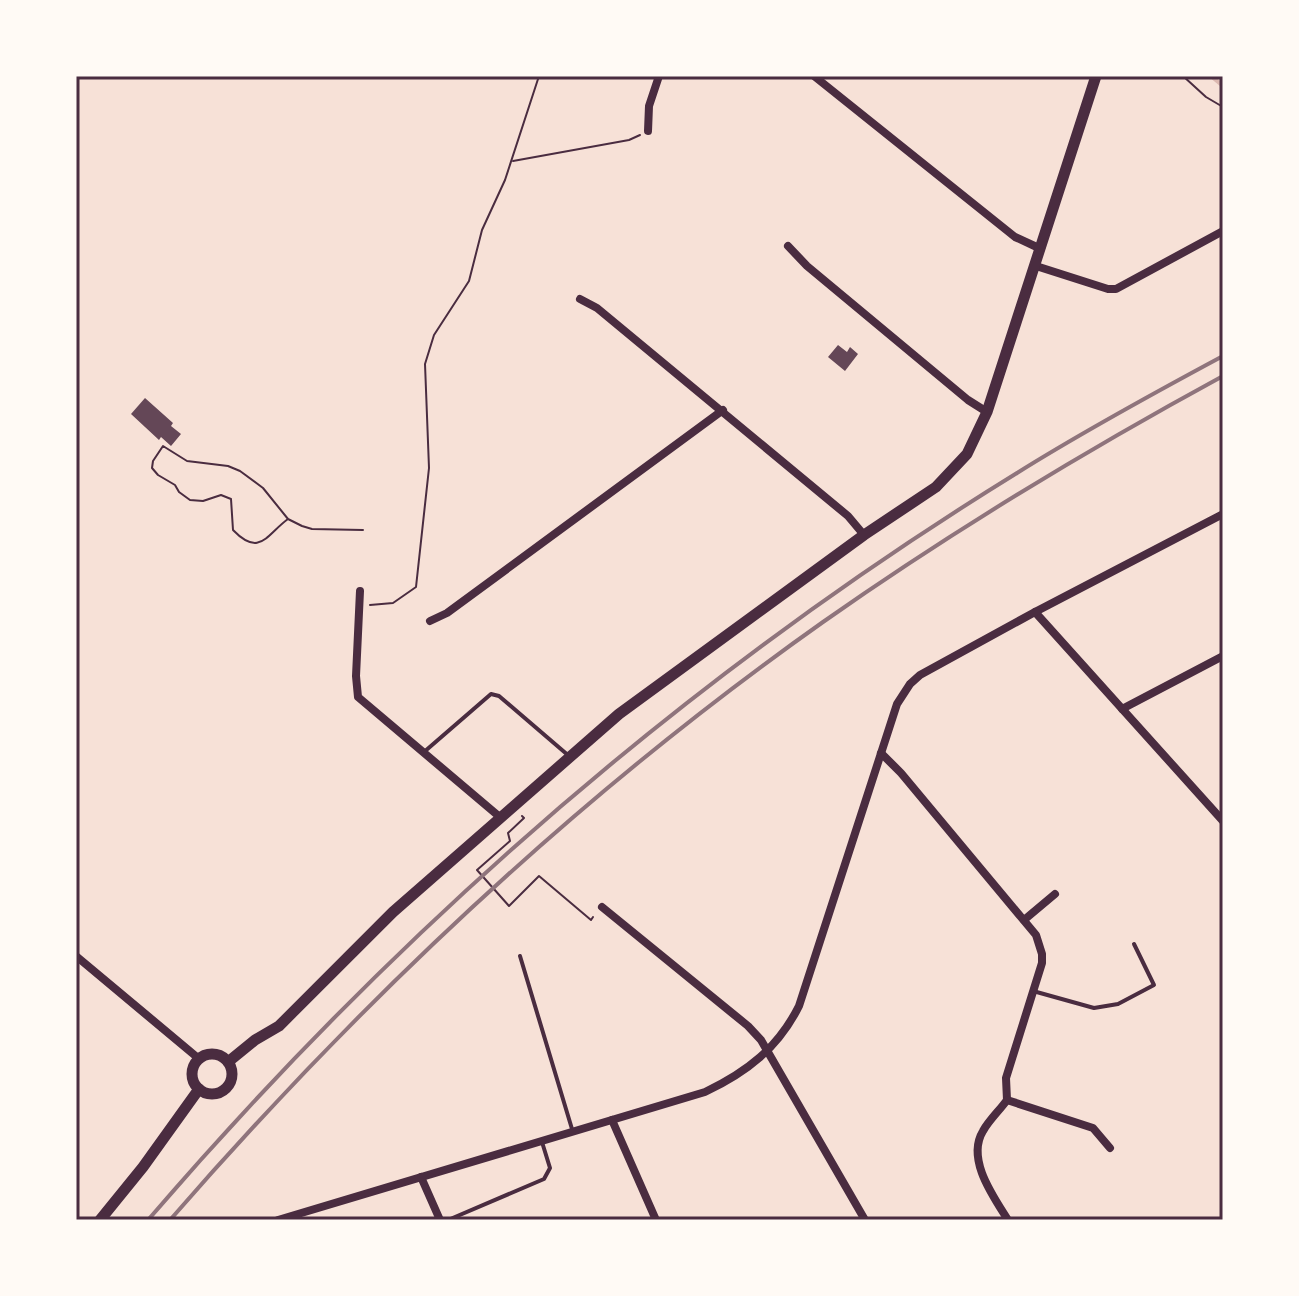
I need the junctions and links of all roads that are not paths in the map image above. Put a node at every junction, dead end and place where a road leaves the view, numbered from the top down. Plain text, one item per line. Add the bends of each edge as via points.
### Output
1 (659, 76) edge
2 (814, 76) edge
3 (1096, 76) edge
4 (648, 131) road end
5 (1223, 231) edge
6 (788, 246) dead end
7 (1041, 249) junction
8 (1036, 266) junction
9 (580, 299) dead end
10 (723, 410) junction
11 (987, 412) junction
12 (1223, 514) edge
13 (864, 535) junction
14 (360, 591) dead end
15 (1035, 612) junction
16 (430, 621) dead end
17 (1223, 656) edge
18 (1122, 709) junction
19 (424, 752) junction
20 (881, 753) junction
21 (569, 756) junction
22 (501, 818) junction
23 (1223, 821) edge
24 (1055, 894) dead end
25 (602, 907) road end
26 (1024, 920) junction
27 (1134, 944) dead end
28 (76, 956) edge
29 (520, 956) dead end
30 (1033, 991) junction
31 (769, 1052) junction
32 (198, 1058) junction
33 (228, 1062) junction
34 (199, 1089) junction
35 (1007, 1100) junction
36 (612, 1120) junction
37 (573, 1132) junction
38 (542, 1142) junction
39 (1110, 1148) dead end
40 (421, 1177) junction
41 (100, 1220) edge
42 (278, 1220) edge
43 (440, 1220) edge
44 (448, 1220) edge
45 (656, 1220) edge
46 (865, 1220) edge
47 (1008, 1220) edge

1 - 4 street
2 - 7 street via 1015,237
3 - 7 main road
5 - 8 street via 1116,289
6 - 11 street
7 - 8 main road
8 - 11 main road
9 - 10 street
10 - 13 street
10 - 16 street
11 - 13 main road via 956,468
12 - 15 street
13 - 21 main road
14 - 19 street via 358,697
15 - 18 street
15 - 20 street via 910,684 897,704
17 - 18 street
18 - 23 street
19 - 21 lane via 491,694
19 - 22 street
20 - 26 street
20 - 31 street via 799,1006
21 - 22 main road
22 - 33 main road via 393,912 279,1026
24 - 26 street
25 - 31 street via 748,1026
26 - 30 street via 1042,954
27 - 30 lane via 1154,985 1118,1004 1094,1008
28 - 32 street
29 - 37 lane
30 - 35 street via 1006,1078
31 - 36 street via 705,1092
31 - 46 street
32 - 33 main road via 211,1053
32 - 34 main road via 192,1075
33 - 34 main road via 232,1075 226,1087 215,1093
34 - 41 main road
35 - 39 street via 1093,1128
35 - 47 street via 982,1132 976,1153 986,1184
36 - 37 street
36 - 45 street
37 - 38 street
38 - 40 street
38 - 44 lane via 550,1168 544,1179
40 - 42 street
40 - 43 street

